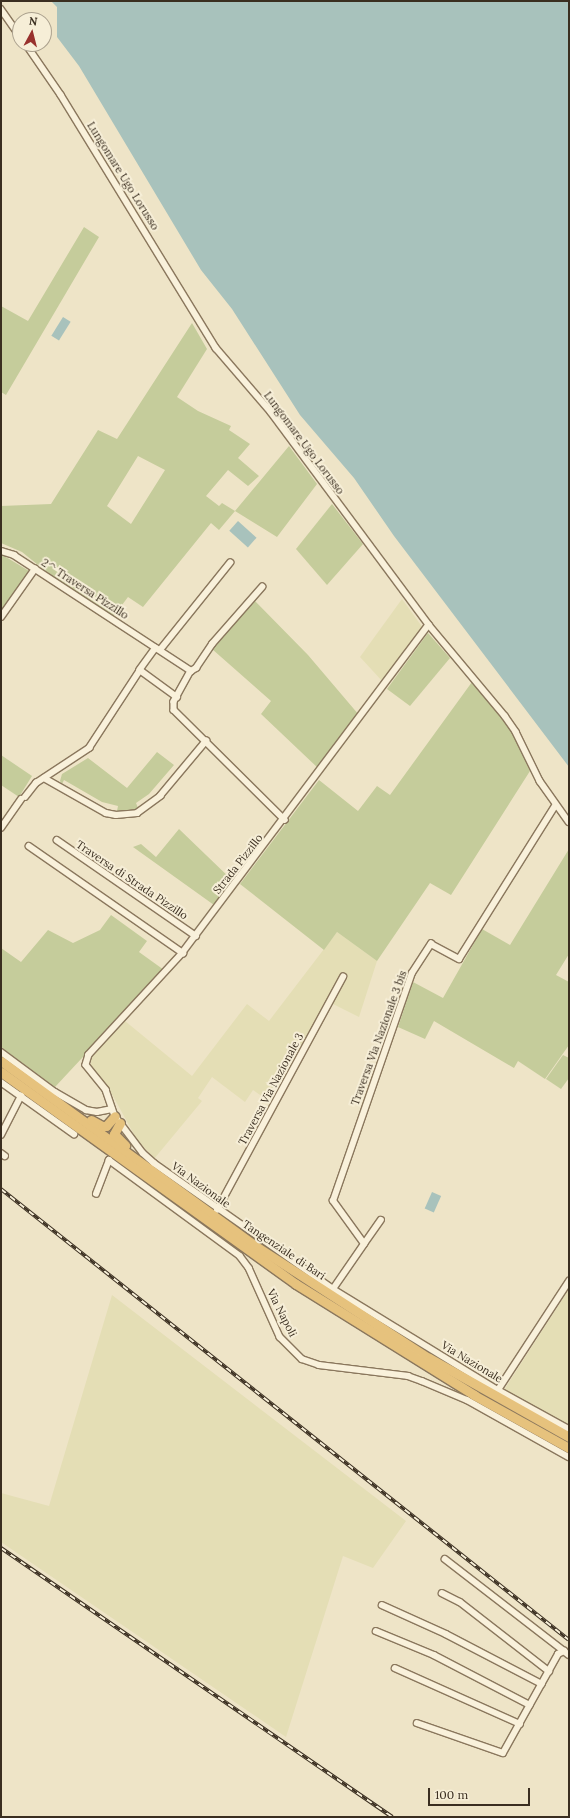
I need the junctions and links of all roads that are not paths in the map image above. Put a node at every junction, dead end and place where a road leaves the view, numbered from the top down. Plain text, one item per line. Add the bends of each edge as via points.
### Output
1 (1, 9) edge
2 (12, 25) edge
3 (31, 52) edge
4 (1, 551) edge
5 (230, 564) dead end
6 (35, 569) junction
7 (262, 587) dead end
8 (1, 618) edge
9 (429, 625) junction
10 (158, 649) junction
11 (140, 670) junction
12 (191, 671) junction
13 (177, 697) junction
14 (206, 741) junction
15 (44, 778) junction
16 (555, 806) junction
17 (285, 820) junction
18 (569, 822) edge
19 (1, 828) edge
20 (57, 840) dead end
21 (29, 846) dead end
22 (196, 936) junction
23 (183, 953) junction
24 (342, 977) dead end
25 (1, 1052) edge
26 (1, 1061) edge
27 (1, 1072) edge
28 (1, 1082) edge
29 (48, 1095) junction
30 (20, 1096) junction
31 (116, 1116) junction
32 (74, 1134) dead end
33 (1, 1135) edge
34 (133, 1158) junction
35 (96, 1194) dead end
36 (217, 1210) junction
37 (381, 1220) dead end
38 (364, 1244) junction
39 (569, 1280) edge
40 (333, 1289) junction
41 (498, 1390) junction
42 (569, 1429) edge
43 (569, 1437) edge
44 (569, 1448) edge
45 (569, 1457) edge
46 (445, 1559) dead end
47 (442, 1592) dead end
48 (382, 1605) dead end
49 (376, 1631) dead end
50 (567, 1653) edge
51 (394, 1668) dead end
52 (549, 1671) junction
53 (542, 1684) junction
54 (530, 1706) junction
55 (417, 1723) dead end
56 (520, 1724) junction

1 - 2 street
3 - 9 street, Lungomare Ugo Lorusso via 69,108 216,348 271,412
4 - 6 street, 2^ Traversa Pizzillo via 14,555
5 - 10 street
6 - 8 street
6 - 10 street, 2^ Traversa Pizzillo
7 - 12 street
9 - 16 street, Lungomare Ugo Lorusso via 505,716
9 - 17 street, Strada Pizzillo
10 - 11 street
10 - 12 street, 2^ Traversa Pizzillo
11 - 13 street
11 - 15 street via 89,748
12 - 13 street
13 - 14 street via 174,710
14 - 15 street via 157,799 136,813 106,813
14 - 17 street
15 - 19 street via 23,798
16 - 18 street, Lungomare Ugo Lorusso
16 - 38 street, Traversa Via Nazionale 3 bis via 459,959 431,944 412,973 333,1200
17 - 22 street, Strada Pizzillo
20 - 22 street, Traversa di Strada Pizzillo
21 - 23 street
22 - 23 street, Strada Pizzillo
23 - 31 street, Strada Pizzillo via 87,1060 89,1070 106,1090
24 - 36 street, Traversa Via Nazionale 3
25 - 31 street via 56,1092 86,1110
26 - 29 highway, Tangenziale di Bari
27 - 44 highway, Tangenziale di Bari via 296,1284 474,1396
28 - 30 street
29 - 31 highway via 102,1126 106,1126
29 - 34 highway, Tangenziale di Bari
30 - 32 street
30 - 33 street
31 - 34 highway via 116,1138 127,1146
31 - 36 street, Via Nazionale via 148,1158
34 - 43 highway, Tangenziale di Bari via 254,1245 335,1298 476,1386
35 - 45 street, Via Napoli via 109,1160 240,1256 249,1268 280,1336 302,1359 319,1365 408,1376 422,1381 467,1400
36 - 40 street, Via Nazionale
37 - 38 street
38 - 40 street
39 - 41 street
40 - 41 street, Via Nazionale
41 - 42 street, Via Nazionale
46 - 50 street
47 - 52 street via 460,1602
48 - 53 street via 446,1634
49 - 54 street via 434,1655
50 - 52 street via 558,1654
51 - 56 street
52 - 53 street
53 - 54 street
54 - 56 street
55 - 56 street via 499,1754 503,1753

